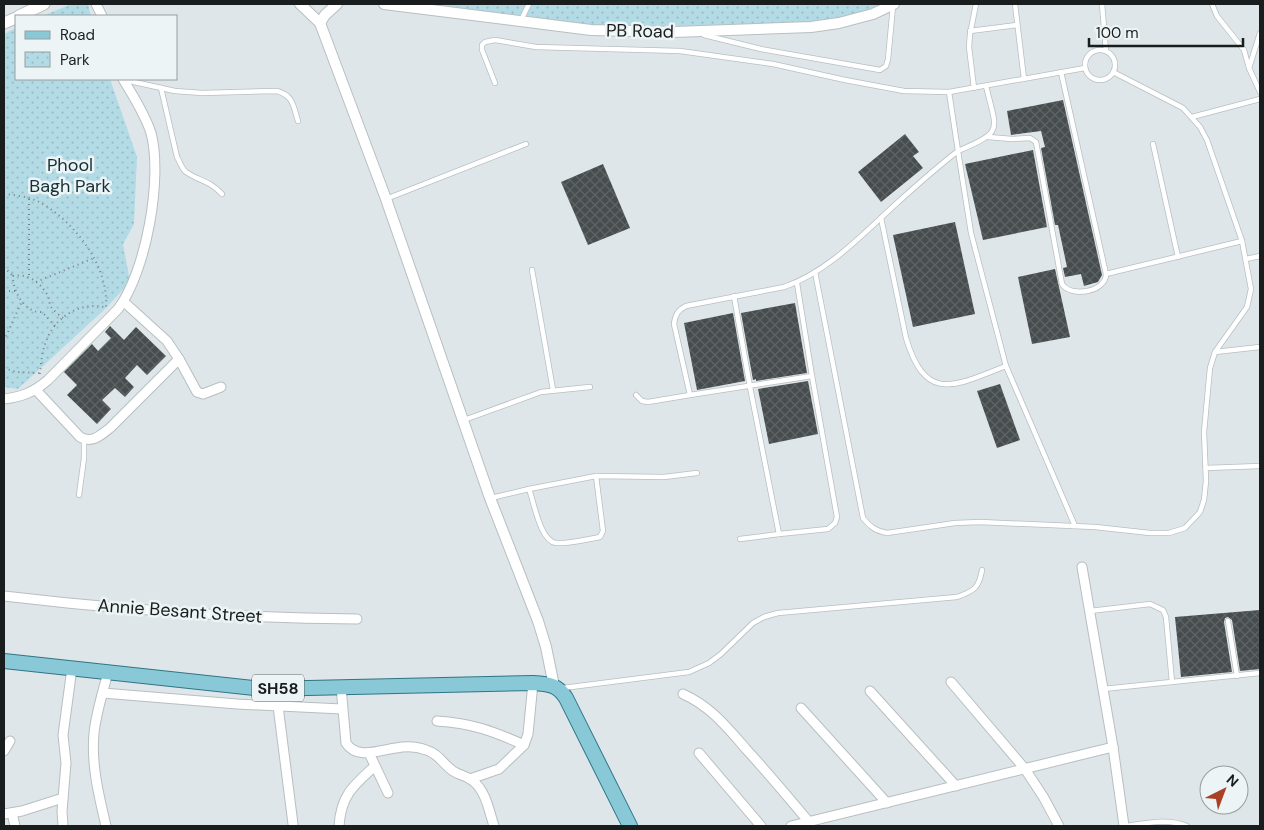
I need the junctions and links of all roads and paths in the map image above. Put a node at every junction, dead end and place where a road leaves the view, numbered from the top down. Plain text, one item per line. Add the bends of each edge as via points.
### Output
1 (44, 4) edge
2 (300, 4) edge
3 (337, 4) edge
4 (384, 4) edge
5 (529, 4) edge
6 (893, 4) edge
7 (976, 4) edge
8 (1015, 4) edge
9 (1102, 4) edge
10 (1212, 4) edge
11 (22, 15) edge
12 (521, 22) junction
13 (320, 23) junction
14 (1017, 24) junction
15 (689, 31) junction
16 (970, 31) junction
17 (1260, 33) edge
18 (1106, 51) junction
19 (1085, 68) junction
20 (1249, 68) junction
21 (1061, 72) junction
22 (1113, 72) junction
23 (1024, 79) junction
24 (124, 80) edge
25 (127, 80) edge
26 (495, 83) dead end
27 (986, 86) junction
28 (161, 88) junction
29 (974, 88) junction
30 (949, 92) junction
31 (1260, 92) edge
32 (1260, 98) edge
33 (1192, 117) junction
34 (298, 121) dead end
35 (988, 137) junction
36 (526, 144) dead end
37 (1153, 144) dead end
38 (958, 151) junction
39 (4, 194) edge
40 (222, 194) dead end
41 (29, 199) junction
42 (386, 199) junction
43 (881, 218) junction
44 (1242, 241) junction
45 (1260, 256) edge
46 (1178, 257) junction
47 (94, 258) junction
48 (1246, 259) junction
49 (4, 267) edge
50 (532, 270) dead end
51 (815, 272) junction
52 (1106, 274) junction
53 (13, 276) junction
54 (29, 278) junction
55 (36, 282) junction
56 (797, 283) junction
57 (4, 291) edge
58 (15, 291) junction
59 (734, 296) junction
60 (22, 301) junction
61 (124, 302) junction
62 (106, 308) junction
63 (117, 311) junction
64 (63, 318) junction
65 (55, 326) junction
66 (4, 341) edge
67 (1260, 347) edge
68 (1215, 352) junction
69 (179, 359) junction
70 (1006, 366) junction
71 (4, 368) edge
72 (40, 373) junction
73 (812, 376) junction
74 (221, 386) dead end
75 (590, 387) dead end
76 (750, 387) junction
77 (39, 388) junction
78 (553, 390) junction
79 (636, 395) dead end
80 (690, 395) junction
81 (4, 399) edge
82 (462, 420) junction
83 (84, 439) junction
84 (1260, 466) edge
85 (1206, 468) junction
86 (697, 473) dead end
87 (596, 476) junction
88 (530, 488) junction
89 (79, 495) dead end
90 (490, 498) junction
91 (1075, 526) junction
92 (779, 534) junction
93 (740, 539) dead end
94 (1082, 568) dead end
95 (982, 570) dead end
96 (4, 596) edge
97 (1090, 611) junction
98 (357, 620) dead end
99 (1228, 621) dead end
100 (4, 661) edge
101 (72, 668) junction
102 (108, 672) junction
103 (1260, 673) edge
104 (1237, 676) junction
105 (950, 682) dead end
106 (1172, 682) junction
107 (534, 684) junction
108 (341, 687) junction
109 (556, 687) junction
110 (1103, 689) junction
111 (870, 691) dead end
112 (103, 693) junction
113 (684, 694) dead end
114 (278, 706) junction
115 (801, 708) dead end
116 (342, 710) junction
117 (437, 721) dead end
118 (10, 741) dead end
119 (524, 745) junction
120 (1113, 747) junction
121 (4, 751) edge
122 (369, 752) junction
123 (699, 753) dead end
124 (375, 766) junction
125 (1025, 769) junction
126 (470, 778) junction
127 (956, 786) junction
128 (388, 792) dead end
129 (63, 798) junction
130 (887, 803) junction
131 (8, 814) edge
132 (809, 822) junction
133 (293, 824) dead end
134 (15, 826) edge
135 (63, 826) edge
136 (106, 826) edge
137 (339, 826) edge
138 (494, 826) edge
139 (630, 826) edge
140 (761, 826) edge
141 (790, 826) edge
142 (1058, 826) edge
143 (1125, 826) edge
144 (1187, 826) edge

1 - 11 main road
2 - 13 street
3 - 13 street
4 - 12 street, PB Road
5 - 12 lane
6 - 15 street, PB Road via 874,14 811,26
6 - 15 lane via 888,59 880,70 761,49
7 - 16 lane
8 - 14 lane
9 - 18 lane
10 - 20 lane via 1217,16 1240,44
12 - 15 street, PB Road via 590,30
13 - 42 street
14 - 16 lane
14 - 23 lane
16 - 29 lane
17 - 20 lane
18 - 19 lane via 1092,52 1086,59
18 - 22 lane via 1114,62
19 - 21 lane
19 - 22 lane via 1089,76 1098,80
20 - 31 lane
21 - 23 lane
21 - 52 lane
22 - 33 lane via 1183,108
23 - 27 lane
24 - 61 street via 150,132 154,161 154,189 146,241
25 - 28 lane
26 - 30 lane via 482,50 484,42 495,40 536,47 706,54 904,91
27 - 29 lane
27 - 35 lane via 995,126
28 - 34 lane via 202,93 286,93 291,98
28 - 40 lane via 181,166
29 - 30 lane
30 - 38 lane
32 - 33 lane
33 - 44 lane via 1207,140
35 - 38 lane
35 - 52 lane via 1030,138 1038,145 1064,288 1071,292 1094,289 1103,284
36 - 42 lane
37 - 46 lane
38 - 43 lane
38 - 70 lane via 971,233
39 - 41 path
41 - 47 path via 56,214
41 - 54 path
42 - 82 street
43 - 51 lane
43 - 70 lane via 910,354 922,373 941,385 950,385
44 - 46 lane
44 - 48 lane
45 - 48 lane
46 - 52 lane
47 - 55 path
47 - 62 path via 106,286
48 - 68 lane via 1251,289 1247,308
49 - 53 path
50 - 78 lane
51 - 56 lane
51 - 91 lane via 863,518 869,526 887,533 980,522
53 - 54 path
53 - 58 path
54 - 55 path
55 - 64 path via 49,299 50,306
56 - 59 lane
56 - 73 lane
57 - 58 path
58 - 60 path
59 - 76 lane
59 - 80 lane via 686,306 676,315 674,324
60 - 65 path via 33,310 42,312
60 - 66 path
61 - 63 street
61 - 69 street via 166,341
62 - 63 path
62 - 64 path via 89,306 76,309
63 - 77 street
64 - 65 path
65 - 72 path via 47,338
67 - 68 lane
68 - 85 lane via 1206,405
69 - 74 street via 197,392 203,394
69 - 83 street via 110,428 93,439
70 - 91 lane
71 - 72 path
72 - 77 path
73 - 76 lane
73 - 92 lane via 837,517 828,529
75 - 78 lane
76 - 80 lane
76 - 92 lane
77 - 81 street via 23,396
77 - 83 street via 74,432
78 - 82 lane
79 - 80 lane via 648,402
82 - 90 street
83 - 89 lane
84 - 85 lane
85 - 91 lane via 1200,512 1185,528 1169,533 1150,533
86 - 87 lane via 664,477
87 - 88 lane
87 - 88 lane via 603,531 596,538 557,543 549,540 543,533
88 - 90 lane
90 - 109 street via 538,622
92 - 93 lane
94 - 97 street
95 - 109 lane via 976,588 956,597 778,613 764,617 709,663 688,672
96 - 98 street, Annie Besant Street via 194,614
97 - 106 lane via 1150,604 1163,610
97 - 110 street
99 - 104 lane
100 - 101 main road, SH58
101 - 102 main road, SH58
101 - 129 street via 63,735 66,763
102 - 108 main road, SH58 via 263,689
102 - 112 street
103 - 104 lane
104 - 106 lane
105 - 125 street
106 - 110 lane
107 - 108 main road, SH58
107 - 109 main road, SH58
107 - 119 street
108 - 116 street
109 - 139 main road via 566,698
110 - 120 street
111 - 127 street
112 - 114 street
112 - 136 street via 94,733 94,753
113 - 132 street via 706,706 719,718
114 - 116 street
114 - 133 street
115 - 130 street
116 - 122 street via 346,743 359,753
117 - 119 street via 476,726
118 - 121 street
119 - 126 street via 499,769
120 - 125 street
120 - 143 street
122 - 124 street
122 - 126 street via 406,747 428,750 455,773
123 - 140 street
124 - 128 street
124 - 137 street via 345,799
125 - 127 street
125 - 142 street
126 - 138 street via 484,796
127 - 130 street
129 - 131 street
129 - 135 street
130 - 132 street
131 - 134 street
132 - 141 street
143 - 144 lane via 1169,822

